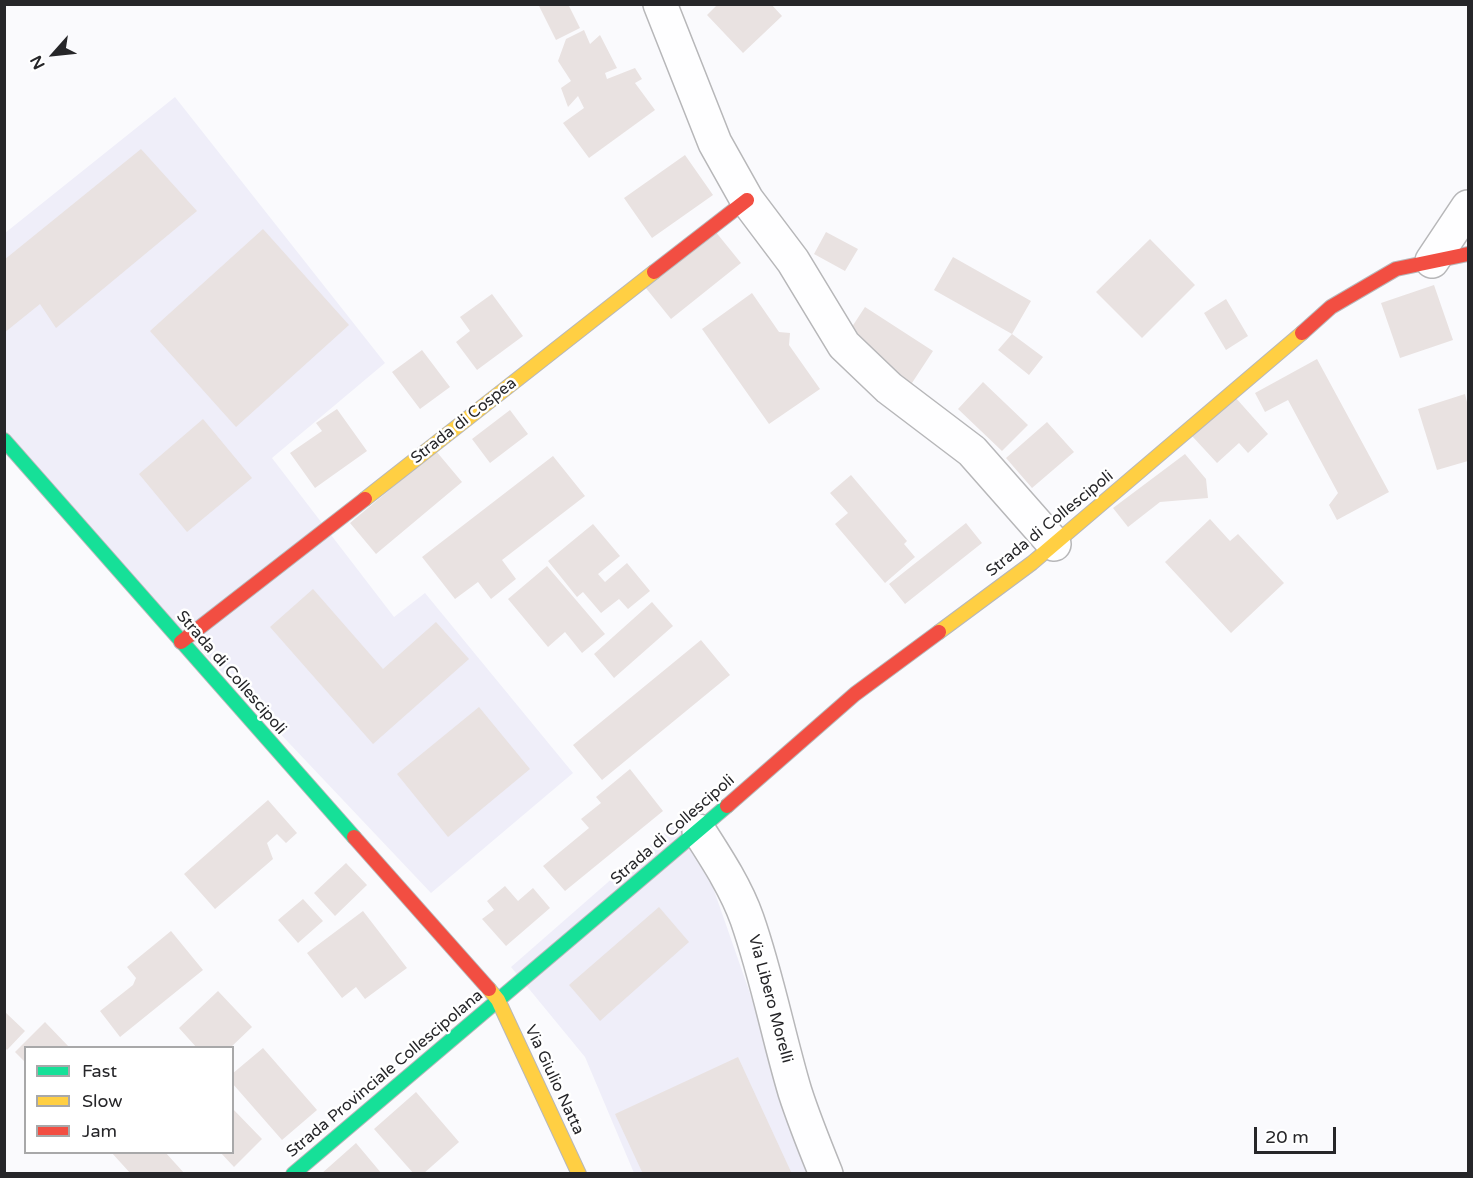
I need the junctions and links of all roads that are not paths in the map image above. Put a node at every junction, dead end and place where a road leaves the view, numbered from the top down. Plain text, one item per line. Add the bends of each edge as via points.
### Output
1 (660, 4) edge
2 (747, 200) junction
3 (1468, 207) edge
4 (1468, 254) edge
5 (1432, 261) junction
6 (4, 440) edge
7 (1054, 544) junction
8 (181, 642) junction
9 (699, 831) junction
10 (498, 1000) junction
11 (294, 1173) edge
12 (579, 1173) edge
13 (826, 1173) edge

1 - 2 street via 715,143
2 - 7 street via 794,261 844,345 889,388 972,451
2 - 8 street, Strada di Cospea
3 - 5 street
4 - 5 street, Strada di Collescipoli
5 - 7 street, Strada di Collescipoli via 1396,269 1331,307
6 - 8 street, Strada di Collescipoli
7 - 9 street, Strada di Collescipoli via 855,694
8 - 10 street, Strada di Collescipoli
9 - 10 street, Strada di Collescipoli
9 - 13 street, Via Libero Morelli via 747,917 795,1092
10 - 11 street, Strada Provinciale Collescipolana
10 - 12 street, Via Giulio Natta

